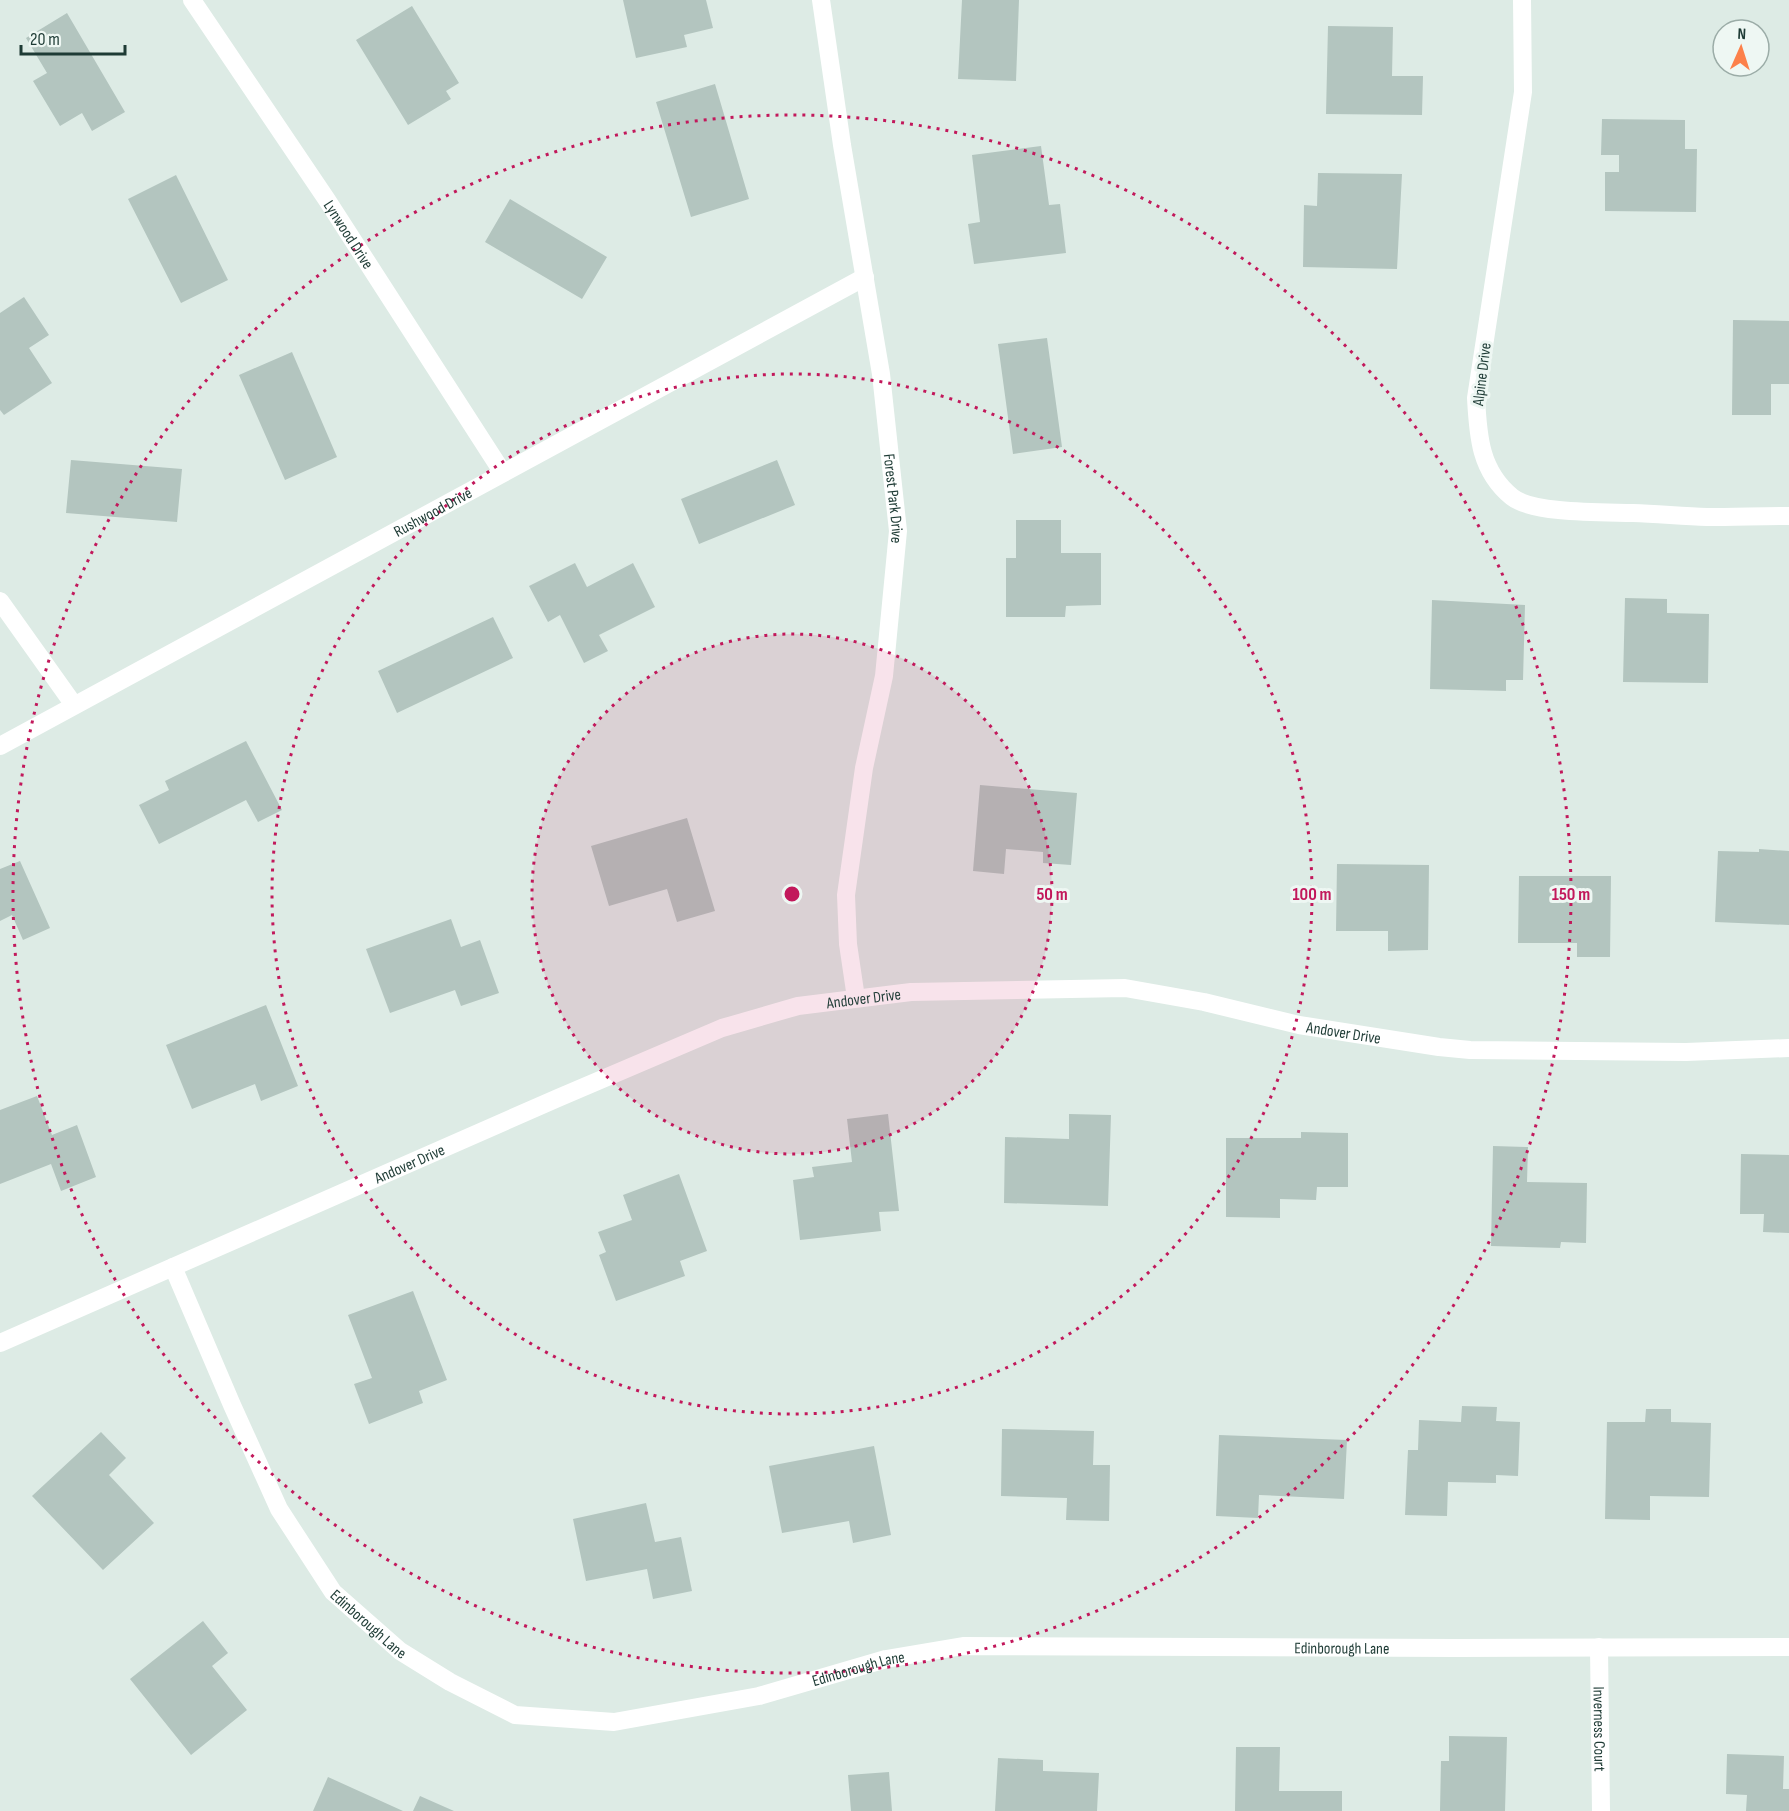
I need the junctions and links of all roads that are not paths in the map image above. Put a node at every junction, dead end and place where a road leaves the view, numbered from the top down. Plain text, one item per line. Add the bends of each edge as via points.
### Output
1 (192, 0) edge
2 (821, 0) edge
3 (1522, 0) edge
4 (865, 277) junction
5 (503, 473) junction
6 (1789, 516) edge
7 (0, 601) edge
8 (74, 705) junction
9 (0, 746) edge
10 (855, 999) junction
11 (1789, 1048) edge
12 (173, 1267) junction
13 (0, 1343) edge
14 (1599, 1647) junction
15 (1789, 1647) edge
16 (1601, 1811) edge

1 - 5 street, Lynwood Drive
2 - 4 street, Forest Park Drive
3 - 6 street, Alpine Drive via 1523,92 1476,398 1478,436 1490,470 1515,499 1542,507 1706,517
4 - 5 street, Rushwood Drive
4 - 10 street, Forest Park Drive via 881,374 898,531 884,676 864,768 846,895
5 - 8 street, Rushwood Drive
7 - 8 street
8 - 9 street, Rushwood Drive
10 - 11 street, Andover Drive via 911,992 1125,988 1299,1025 1470,1050 1686,1052
10 - 12 street, Andover Drive via 798,1006 722,1028
12 - 13 street, Andover Drive
12 - 14 street, Edinborough Lane via 279,1509 333,1592 400,1651 450,1682 515,1714 614,1722 759,1696 885,1659 963,1646
14 - 15 street, Edinborough Lane
14 - 16 street, Inverness Court

